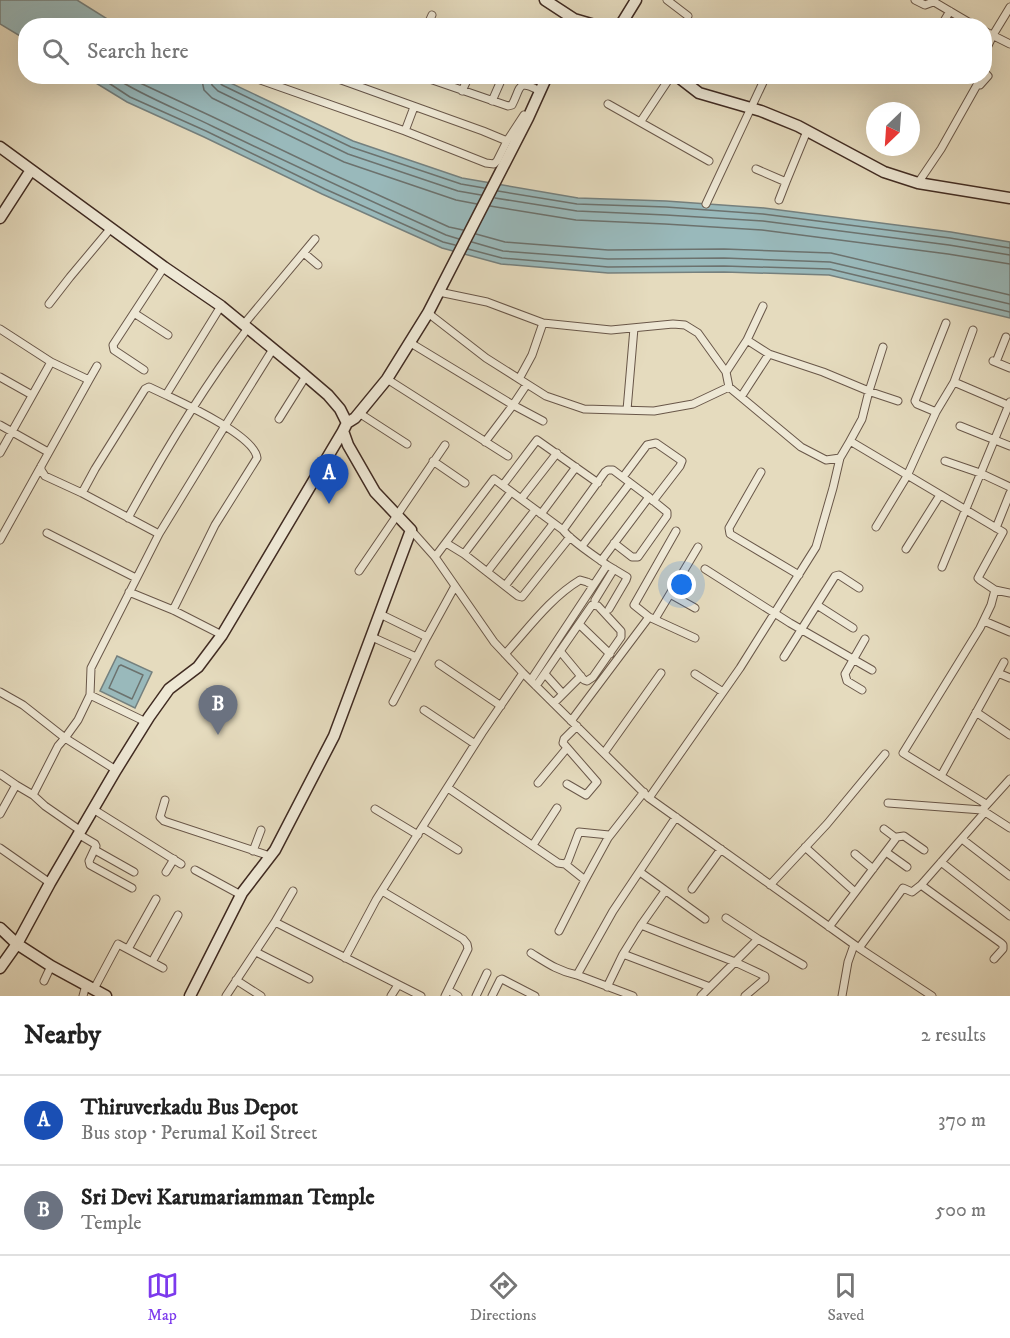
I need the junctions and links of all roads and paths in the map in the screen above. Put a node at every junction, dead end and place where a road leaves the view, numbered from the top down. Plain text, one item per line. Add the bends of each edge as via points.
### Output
1 (545, 0) edge
2 (636, 0) edge
3 (667, 0) edge
4 (915, 0) edge
5 (1010, 7) edge
6 (950, 11) junction
7 (432, 15) dead end
8 (688, 16) dead end
9 (431, 18) edge
10 (567, 18) edge
11 (625, 18) edge
12 (946, 18) edge
13 (962, 18) edge
14 (993, 35) joint
15 (1010, 44) edge
16 (276, 84) edge
17 (352, 84) edge
18 (446, 84) edge
19 (465, 84) edge
20 (499, 84) edge
21 (543, 84) edge
22 (666, 84) edge
23 (687, 84) edge
24 (762, 84) edge
25 (981, 84) edge
26 (462, 91) junction
27 (539, 91) junction
28 (492, 101) junction
29 (608, 104) dead end
30 (414, 106) junction
31 (751, 109) junction
32 (641, 121) junction
33 (405, 131) junction
34 (807, 131) junction
35 (507, 141) junction
36 (0, 147) edge
37 (709, 160) dead end
38 (31, 170) junction
39 (756, 170) dead end
40 (786, 182) junction
41 (918, 183) junction
42 (1010, 198) edge
43 (779, 200) dead end
44 (706, 204) dead end
45 (0, 218) edge
46 (111, 228) junction
47 (315, 239) dead end
48 (304, 253) junction
49 (318, 265) dead end
50 (164, 267) junction
51 (439, 291) junction
52 (49, 304) dead end
53 (221, 306) junction
54 (763, 306) dead end
55 (428, 312) junction
56 (134, 313) junction
57 (543, 323) junction
58 (946, 323) dead end
59 (246, 326) junction
60 (634, 328) junction
61 (0, 329) edge
62 (973, 330) dead end
63 (168, 335) dead end
64 (1006, 337) dead end
65 (747, 340) junction
66 (409, 342) junction
67 (883, 347) dead end
68 (273, 349) junction
69 (769, 354) junction
70 (51, 362) junction
71 (97, 366) dead end
72 (1010, 368) edge
73 (144, 370) dead end
74 (726, 372) junction
75 (306, 376) junction
76 (0, 377) edge
77 (387, 379) junction
78 (519, 379) junction
79 (89, 380) junction
80 (954, 382) junction
81 (527, 384) junction
82 (729, 387) junction
83 (869, 391) junction
84 (32, 395) junction
85 (166, 395) junction
86 (741, 397) junction
87 (898, 401) dead end
88 (1010, 404) edge
89 (513, 405) junction
90 (193, 407) junction
91 (627, 410) junction
92 (936, 412) junction
93 (359, 413) junction
94 (279, 420) dead end
95 (543, 421) dead end
96 (0, 425) edge
97 (225, 426) junction
98 (960, 426) dead end
99 (345, 427) junction
100 (12, 432) junction
101 (995, 440) junction
102 (850, 441) junction
103 (485, 442) junction
104 (407, 444) dead end
105 (445, 445) dead end
106 (1010, 446) edge
107 (0, 453) edge
108 (48, 453) junction
109 (558, 453) junction
110 (508, 456) dead end
111 (840, 458) junction
112 (433, 461) junction
113 (945, 461) dead end
114 (41, 466) junction
115 (576, 467) junction
116 (761, 472) dead end
117 (980, 473) junction
118 (907, 476) junction
119 (623, 477) junction
120 (465, 483) dead end
121 (598, 483) junction
122 (630, 483) junction
123 (502, 485) junction
124 (1010, 487) edge
125 (511, 492) junction
126 (82, 493) junction
127 (1010, 493) edge
128 (940, 495) junction
129 (521, 499) junction
130 (651, 499) junction
131 (966, 510) junction
132 (538, 512) junction
133 (397, 516) junction
134 (128, 518) junction
135 (553, 524) junction
136 (876, 527) dead end
137 (996, 528) junction
138 (411, 530) junction
139 (563, 530) junction
140 (676, 531) dead end
141 (47, 533) dead end
142 (159, 534) junction
143 (570, 537) junction
144 (0, 540) edge
145 (446, 543) junction
146 (614, 543) junction
147 (582, 546) junction
148 (698, 547) dead end
149 (906, 549) dead end
150 (464, 554) junction
151 (435, 556) junction
152 (604, 562) junction
153 (942, 567) dead end
154 (614, 569) junction
155 (705, 570) dead end
156 (359, 571) dead end
157 (487, 572) junction
158 (799, 574) junction
159 (136, 578) junction
160 (593, 585) junction
161 (455, 586) junction
162 (505, 586) junction
163 (859, 588) dead end
164 (995, 590) junction
165 (129, 592) junction
166 (1010, 593) edge
167 (670, 594) junction
168 (595, 600) dead end
169 (817, 605) junction
170 (695, 608) dead end
171 (609, 609) dead end
172 (173, 610) junction
173 (775, 613) junction
174 (381, 614) junction
175 (652, 618) junction
176 (984, 621) junction
177 (579, 624) junction
178 (853, 628) dead end
179 (802, 629) junction
180 (1010, 632) edge
181 (222, 635) junction
182 (372, 637) junction
183 (427, 637) junction
184 (695, 638) dead end
185 (865, 639) dead end
186 (560, 651) junction
187 (505, 654) junction
188 (610, 654) junction
189 (417, 657) junction
190 (784, 657) dead end
191 (853, 659) junction
192 (1004, 662) dead end
193 (439, 664) dead end
194 (872, 670) dead end
195 (523, 673) junction
196 (661, 673) dead end
197 (998, 673) junction
198 (545, 674) junction
199 (695, 674) dead end
200 (581, 676) junction
201 (1010, 678) edge
202 (533, 683) junction
203 (862, 690) dead end
204 (0, 692) edge
205 (723, 692) junction
206 (563, 694) junction
207 (90, 695) junction
208 (393, 702) dead end
209 (554, 703) junction
210 (501, 706) junction
211 (424, 710) dead end
212 (976, 712) junction
213 (146, 722) junction
214 (574, 724) junction
215 (1010, 735) edge
216 (65, 738) junction
217 (475, 744) junction
218 (567, 748) junction
219 (604, 753) junction
220 (885, 754) dead end
221 (116, 770) junction
222 (0, 774) edge
223 (940, 776) junction
224 (1010, 779) edge
225 (538, 783) dead end
226 (567, 784) dead end
227 (15, 785) junction
228 (448, 788) junction
229 (33, 795) junction
230 (647, 795) junction
231 (165, 800) dead end
232 (888, 803) dead end
233 (557, 808) dead end
234 (93, 809) junction
235 (375, 809) dead end
236 (984, 809) junction
237 (0, 814) edge
238 (676, 817) junction
239 (423, 828) junction
240 (1010, 828) edge
241 (884, 829) dead end
242 (261, 830) dead end
243 (80, 832) junction
244 (418, 835) junction
245 (609, 835) junction
246 (896, 838) junction
247 (962, 838) junction
248 (533, 845) junction
249 (805, 847) junction
250 (0, 848) edge
251 (721, 849) junction
252 (95, 850) junction
253 (253, 850) junction
254 (458, 850) dead end
255 (924, 850) dead end
256 (886, 852) junction
257 (855, 854) dead end
258 (270, 856) junction
259 (174, 859) junction
260 (942, 862) junction
261 (181, 864) dead end
262 (565, 864) junction
263 (907, 867) dead end
264 (873, 869) junction
265 (195, 870) dead end
266 (134, 872) dead end
267 (166, 872) dead end
268 (640, 872) junction
269 (1010, 876) edge
270 (585, 880) junction
271 (50, 883) junction
272 (770, 885) junction
273 (921, 885) junction
274 (132, 888) dead end
275 (692, 889) dead end
276 (293, 891) dead end
277 (382, 891) junction
278 (666, 891) junction
279 (855, 892) junction
280 (241, 895) junction
281 (156, 899) dead end
282 (178, 915) dead end
283 (1010, 916) edge
284 (726, 918) dead end
285 (705, 919) dead end
286 (275, 922) junction
287 (640, 925) junction
288 (829, 927) junction
289 (0, 928) edge
290 (559, 931) dead end
291 (758, 939) junction
292 (17, 944) junction
293 (856, 946) junction
294 (128, 949) junction
295 (256, 952) junction
296 (531, 953) dead end
297 (623, 954) junction
298 (345, 958) junction
299 (994, 959) dead end
300 (152, 962) junction
301 (735, 962) junction
302 (803, 965) dead end
303 (51, 966) junction
304 (0, 968) edge
305 (163, 968) dead end
306 (487, 973) dead end
307 (577, 975) junction
308 (309, 979) dead end
309 (236, 980) junction
310 (44, 981) dead end
311 (398, 985) junction
312 (607, 987) junction
313 (710, 987) junction
314 (88, 990) edge
315 (446, 993) edge
316 (842, 994) edge
317 (106, 996) edge
318 (190, 996) edge
319 (226, 996) edge
320 (261, 996) edge
321 (391, 996) edge
322 (421, 996) edge
323 (458, 996) edge
324 (476, 996) edge
325 (492, 996) edge
326 (536, 996) edge
327 (633, 996) edge
328 (701, 996) edge
329 (746, 996) edge
330 (851, 996) edge
331 (932, 996) edge

1 - 10 street
2 - 11 street
3 - 8 street
4 - 6 street via 925,6 933,2
5 - 14 street
6 - 12 street
6 - 13 street
7 - 9 street
14 - 15 street
16 - 33 street
17 - 30 street
18 - 26 street
19 - 26 street
20 - 28 street
21 - 27 street
22 - 32 street
23 - 31 street via 699,93
24 - 31 street
25 - 41 street
26 - 28 street
27 - 28 street via 522,85 510,105
27 - 35 street via 535,91
27 - 51 street
29 - 32 street
30 - 33 street
30 - 35 street
31 - 34 street
31 - 44 street
32 - 37 street
33 - 35 street via 494,164
34 - 40 street
34 - 41 street via 884,172
36 - 38 street
38 - 45 street
38 - 46 street
39 - 40 street
40 - 43 street
41 - 42 street
46 - 50 street
46 - 52 street
47 - 48 street
48 - 49 street
48 - 59 street
50 - 53 street
50 - 56 street
51 - 55 street
51 - 57 street via 487,302
53 - 59 street
53 - 85 street
54 - 65 street
55 - 66 street
55 - 78 street
56 - 63 street
56 - 73 street via 112,348
57 - 60 street via 612,330
57 - 78 street
58 - 92 street via 915,401
59 - 68 street
59 - 90 street
60 - 74 street via 685,325 698,333
60 - 91 street
61 - 70 street
62 - 80 street
64 - 72 street via 995,362
65 - 69 street
65 - 74 street
66 - 77 street
66 - 89 street
67 - 83 street
68 - 75 street
68 - 97 street
69 - 83 street
69 - 86 street
70 - 79 street
70 - 84 street
71 - 79 street
74 - 82 street
75 - 94 street
75 - 99 street via 340,409
76 - 84 street
77 - 93 street
77 - 103 street
78 - 81 street
79 - 108 street
80 - 88 street
80 - 92 street
81 - 89 street
81 - 91 street via 546,396 584,409
82 - 86 street
82 - 91 street via 693,404 654,411
83 - 87 street
83 - 102 street via 862,419
84 - 100 street
85 - 90 street
85 - 126 street via 149,387 145,389
86 - 111 street via 801,447 826,460
88 - 101 street
89 - 95 street
89 - 103 street
90 - 97 street
90 - 134 street
92 - 118 street
93 - 99 street
93 - 104 street
96 - 100 street
97 - 142 street
97 - 172 street via 253,447 257,458 215,525
98 - 101 street
99 - 133 street via 348,445 375,492
99 - 181 street
100 - 107 street
100 - 108 street
101 - 106 street
101 - 117 street
102 - 111 street
102 - 118 street
103 - 110 street
105 - 112 street
108 - 114 street
109 - 115 street
109 - 123 street via 537,440
109 - 129 street
111 - 158 street via 816,547
112 - 120 street
112 - 133 street
113 - 117 street
114 - 126 street via 45,476
114 - 144 street
115 - 121 street
115 - 132 street
116 - 158 street via 729,528 730,534
117 - 124 street
117 - 131 street
118 - 128 street
118 - 136 street
119 - 121 street via 608,470
119 - 122 street
119 - 130 street via 652,443 682,461
121 - 139 street
122 - 130 street
122 - 147 street
123 - 125 street
123 - 145 street via 494,479
125 - 129 street
125 - 150 street
126 - 134 street
127 - 137 street
128 - 131 street
128 - 149 street
129 - 132 street
130 - 146 street
130 - 146 street via 667,516 638,557 632,557
131 - 137 street
131 - 153 street
132 - 135 street
132 - 157 street
133 - 138 street
133 - 156 street
134 - 142 street
135 - 139 street
135 - 162 street
137 - 164 street via 1003,532 978,578
138 - 151 street
138 - 174 street
139 - 143 street
140 - 175 street via 634,605
141 - 159 street
142 - 159 street
143 - 147 street
143 - 162 street via 522,597
145 - 150 street
145 - 151 street
146 - 152 street
147 - 152 street
148 - 167 street
150 - 157 street
151 - 161 street
152 - 154 street
152 - 160 street
154 - 168 street
154 - 171 street via 627,580
155 - 173 street
157 - 162 street
158 - 173 street
159 - 165 street
160 - 187 street via 580,580 572,585
160 - 202 street
161 - 183 street
161 - 187 street
163 - 169 street via 837,575
164 - 166 street
164 - 176 street
165 - 172 street
165 - 207 street via 91,668
167 - 170 street
167 - 175 street
169 - 178 street
169 - 179 street
172 - 181 street
173 - 179 street
173 - 205 street
174 - 182 street
174 - 183 street
175 - 184 street
175 - 214 street
176 - 180 street
176 - 223 street via 903,753
177 - 186 street
177 - 188 street
177 - 188 street via 592,605 598,606 621,631
179 - 190 street
179 - 191 street
181 - 213 street via 198,667 169,689
182 - 189 street
182 - 258 street via 334,736
183 - 189 street
185 - 191 street
186 - 198 street
186 - 200 street
187 - 195 street
188 - 200 street via 590,680
189 - 208 street
191 - 194 street
191 - 203 street via 845,678
192 - 197 street
193 - 210 street
195 - 202 street
195 - 210 street
196 - 219 street
197 - 201 street
197 - 212 street
198 - 202 street
198 - 206 street
199 - 205 street
200 - 206 street
202 - 209 street
204 - 216 street
205 - 230 street
206 - 209 street
207 - 213 street
207 - 216 street
209 - 214 street
210 - 217 street
211 - 217 street
212 - 215 street
212 - 223 street
213 - 221 street
214 - 218 street via 563,740
214 - 219 street
216 - 221 street
216 - 229 street
217 - 228 street
218 - 225 street
218 - 226 street via 597,781 586,795
219 - 230 street
220 - 249 street
221 - 234 street
222 - 227 street
223 - 236 street
224 - 236 street
227 - 229 street
227 - 237 street
228 - 239 street
228 - 248 street
229 - 243 street
230 - 238 street
230 - 245 street
231 - 253 street via 160,817 164,821
232 - 236 street
233 - 248 street
234 - 243 street
234 - 259 street
235 - 244 street
236 - 240 street
236 - 247 street
238 - 251 street
238 - 268 street
239 - 244 street
239 - 254 street
241 - 246 street
242 - 253 street
243 - 252 street via 95,844
243 - 271 street
244 - 277 street
245 - 262 street via 579,832
245 - 270 street
246 - 255 street via 904,837
246 - 256 street
247 - 260 street
247 - 269 street
248 - 262 street via 552,860
249 - 272 street
249 - 279 street
250 - 271 street
251 - 272 street
251 - 275 street
252 - 266 street
252 - 274 street via 89,861 92,866
253 - 258 street
256 - 263 street
256 - 264 street
257 - 264 street
258 - 280 street
259 - 261 street
259 - 267 street
260 - 273 street
260 - 283 street
262 - 270 street
264 - 279 street
265 - 280 street
268 - 278 street
268 - 307 street
270 - 290 street
271 - 292 street
272 - 288 street
273 - 293 street via 912,892 903,888
273 - 299 street via 1001,943 1003,949
276 - 286 street
277 - 298 street
277 - 315 street via 467,944
278 - 285 street
278 - 287 street
279 - 288 street
280 - 318 street
281 - 294 street
282 - 300 street
284 - 291 street
286 - 295 street
286 - 298 street
287 - 297 street
287 - 301 street
288 - 293 street
289 - 292 street
291 - 301 street
291 - 302 street
292 - 303 street
292 - 304 street
293 - 316 street via 848,962
293 - 331 street
294 - 300 street
294 - 314 street via 117,946
295 - 308 street
295 - 309 street
296 - 307 street via 552,967
297 - 312 street
297 - 313 street
298 - 311 street
300 - 305 street
301 - 313 street
301 - 329 street via 766,978
303 - 310 street
303 - 314 street
306 - 324 street
307 - 312 street
309 - 319 street
309 - 320 street
311 - 321 street
311 - 322 street
312 - 327 street
313 - 328 street
314 - 317 street
315 - 323 street
316 - 330 street
325 - 326 street via 502,979

